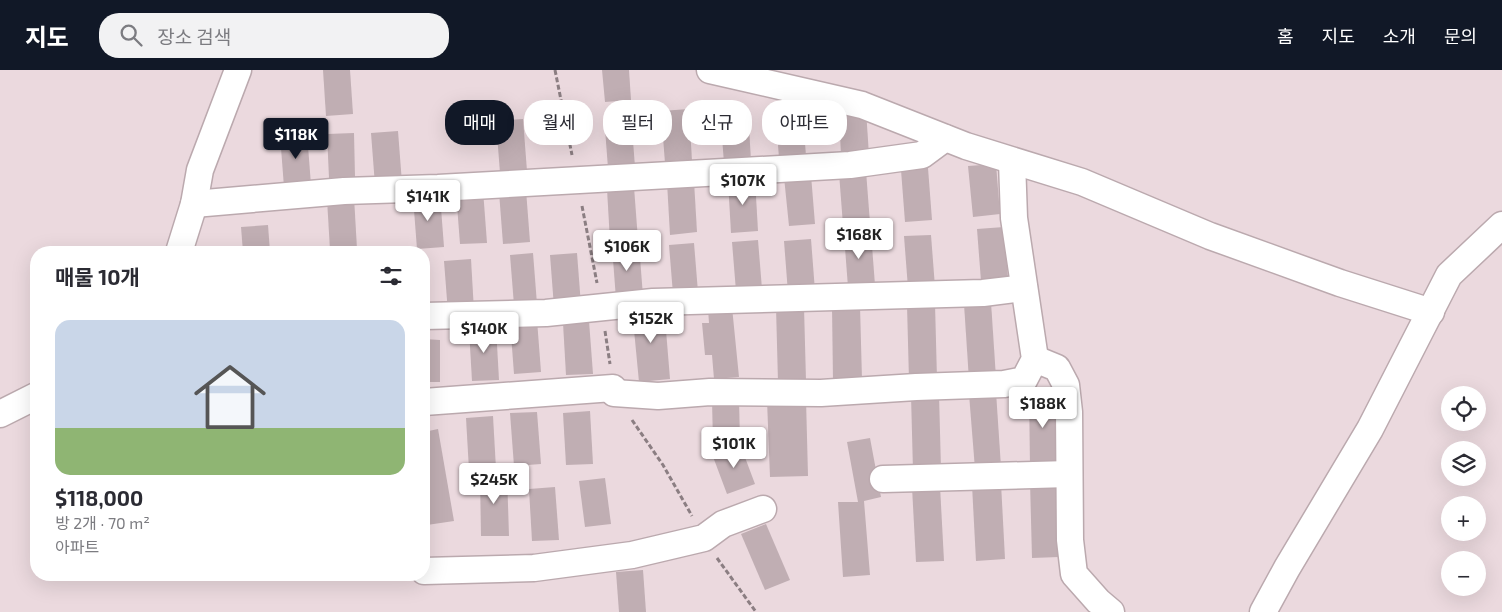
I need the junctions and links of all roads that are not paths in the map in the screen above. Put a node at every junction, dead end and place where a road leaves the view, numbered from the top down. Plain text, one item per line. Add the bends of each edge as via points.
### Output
1 (238, 70) edge
2 (710, 70) edge
3 (945, 138) junction
4 (1012, 161) junction
5 (194, 204) junction
6 (1502, 225) edge
7 (181, 246) edge
8 (1024, 288) junction
9 (1431, 312) junction
10 (430, 316) edge
11 (1035, 359) junction
12 (30, 399) edge
13 (430, 402) edge
14 (0, 414) edge
15 (1069, 474) junction
16 (883, 479) dead end
17 (763, 509) dead end
18 (430, 571) edge
19 (1111, 612) edge
20 (1264, 612) edge

1 - 5 street via 200,170
2 - 3 street via 862,105
3 - 4 street
3 - 5 street via 922,155 850,165 344,191
4 - 8 street via 1014,218
4 - 9 street via 1082,182 1210,236 1322,277
5 - 7 street
6 - 9 street via 1449,275
8 - 10 street via 973,293 654,302 546,313
8 - 11 street
9 - 20 street via 1370,429 1286,568
11 - 13 street via 1024,380 1004,384 821,393 710,392 658,396 614,391
11 - 15 street via 1057,368 1066,386
12 - 14 street
15 - 16 street
15 - 19 street via 1074,574
17 - 18 street via 724,524 704,538 632,555 534,568

